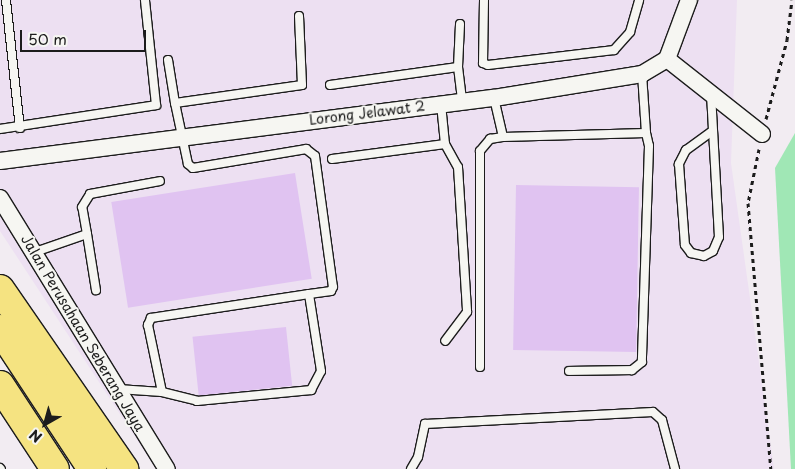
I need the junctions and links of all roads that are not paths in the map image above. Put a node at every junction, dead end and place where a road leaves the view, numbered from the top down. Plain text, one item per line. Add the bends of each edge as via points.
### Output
1 (6, 0) edge
2 (145, 0) edge
3 (484, 0) edge
4 (639, 0) edge
5 (689, 0) edge
6 (299, 16) dead end
7 (460, 24) dead end
8 (667, 58) junction
9 (168, 60) dead end
10 (458, 67) junction
11 (642, 74) junction
12 (330, 85) dead end
13 (711, 92) junction
14 (494, 98) junction
15 (462, 100) junction
16 (175, 103) junction
17 (441, 104) junction
18 (20, 128) junction
19 (0, 129) edge
20 (710, 132) junction
21 (646, 133) junction
22 (762, 134) road end
23 (183, 137) junction
24 (503, 137) junction
25 (445, 144) junction
26 (332, 159) dead end
27 (0, 161) edge
28 (160, 181) dead end
29 (0, 198) edge
30 (87, 234) junction
31 (35, 252) junction
32 (0, 288) edge
33 (96, 290) dead end
34 (310, 294) junction
35 (0, 329) edge
36 (445, 341) dead end
37 (480, 367) dead end
38 (569, 372) dead end
39 (0, 385) edge
40 (115, 389) junction
41 (162, 392) junction
42 (55, 469) edge
43 (92, 469) edge
44 (124, 469) edge
45 (167, 469) edge
46 (411, 469) edge
47 (675, 469) edge

1 - 18 lane
2 - 18 lane via 156,105
3 - 4 lane via 483,62 488,65 614,50 630,32
5 - 8 street
6 - 16 lane via 302,85
7 - 10 lane
8 - 11 street, Lorong Jelawat 2
8 - 13 street
9 - 16 lane
10 - 12 lane
10 - 15 lane
11 - 14 street, Lorong Jelawat 2
11 - 21 lane
13 - 20 lane
13 - 22 street
14 - 15 street, Lorong Jelawat 2
14 - 24 lane
15 - 17 street, Lorong Jelawat 2
16 - 23 lane
17 - 23 street, Lorong Jelawat 2
17 - 25 lane
18 - 19 lane
20 - 20 lane via 719,237 713,251 704,256 691,253 685,245 680,164 686,150
21 - 24 lane
21 - 38 lane via 642,362 632,370
23 - 27 street, Lorong Jelawat 2
23 - 34 lane via 193,168 312,151 333,287 331,291
24 - 37 lane via 490,139 480,151
25 - 26 lane
25 - 36 lane via 458,167 467,312
28 - 30 lane via 90,194 82,207
29 - 31 street, Jalan Perusahaan Seberang Jaya
30 - 31 lane
30 - 33 lane
31 - 40 street, Jalan Perusahaan Seberang Jaya
32 - 44 highway
34 - 41 lane via 152,318 148,325
34 - 41 lane via 321,371 311,390 197,401
35 - 43 highway
39 - 42 highway
40 - 41 lane
40 - 45 street, Jalan Perusahaan Seberang Jaya
46 - 47 lane via 418,457 425,424 653,412 662,420

